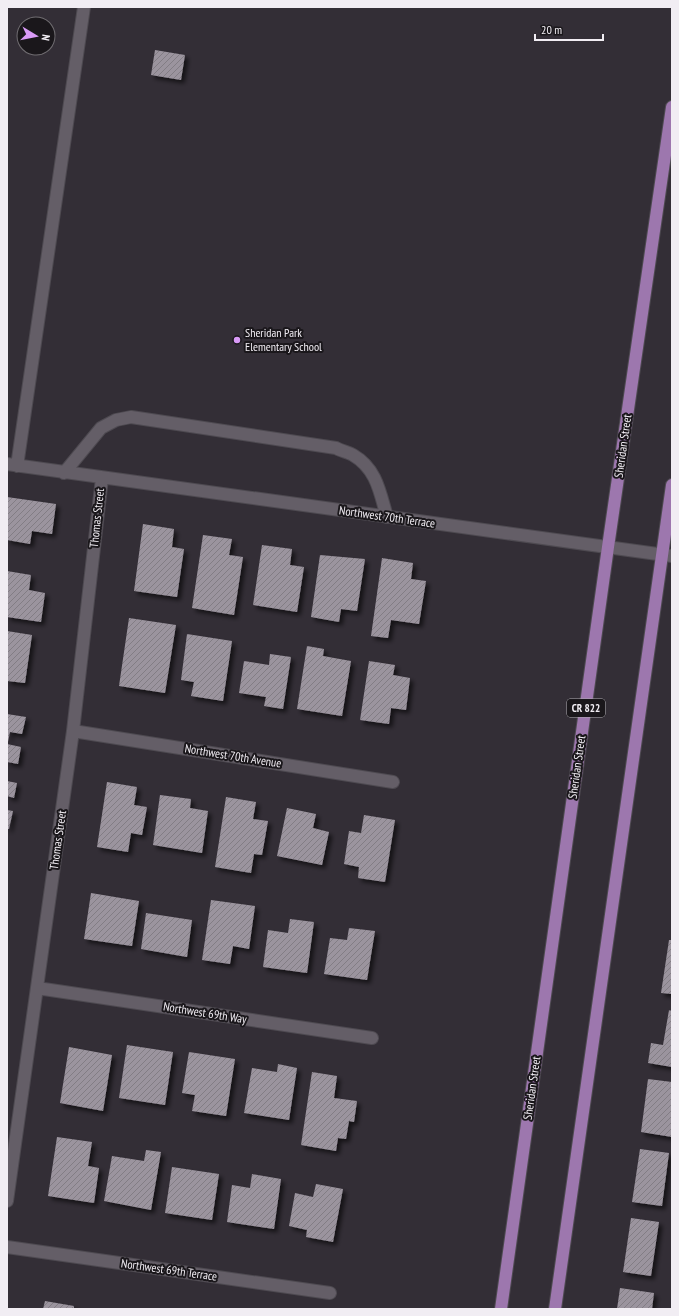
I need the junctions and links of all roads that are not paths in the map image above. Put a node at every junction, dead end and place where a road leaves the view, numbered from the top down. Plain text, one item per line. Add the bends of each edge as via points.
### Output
1 (84, 7) edge
2 (672, 107) edge
3 (12, 465) edge
4 (64, 472) junction
5 (102, 478) junction
6 (672, 485) edge
7 (387, 517) junction
8 (608, 547) junction
9 (667, 556) edge
10 (73, 731) junction
11 (393, 782) dead end
12 (37, 988) junction
13 (372, 1038) dead end
14 (7, 1201) edge
15 (7, 1247) edge
16 (330, 1293) dead end
17 (501, 1309) edge
18 (555, 1309) edge

1 - 3 street
2 - 8 main road, Sheridan Street / CR 822
3 - 4 street, Northwest 70th Terrace
4 - 5 street, Northwest 70th Terrace
4 - 7 street via 101,428 116,420 131,417 336,448 353,455 365,464 376,478
5 - 7 street, Northwest 70th Terrace
5 - 10 street, Thomas Street
6 - 9 main road
7 - 8 street, Northwest 70th Terrace
8 - 9 street, Northwest 70th Terrace
8 - 17 main road, Sheridan Street / CR 822
9 - 18 main road
10 - 11 street, Northwest 70th Avenue
10 - 12 street, Thomas Street
12 - 13 street, Northwest 69th Way
12 - 14 street, Thomas Street
15 - 16 street, Northwest 69th Terrace

